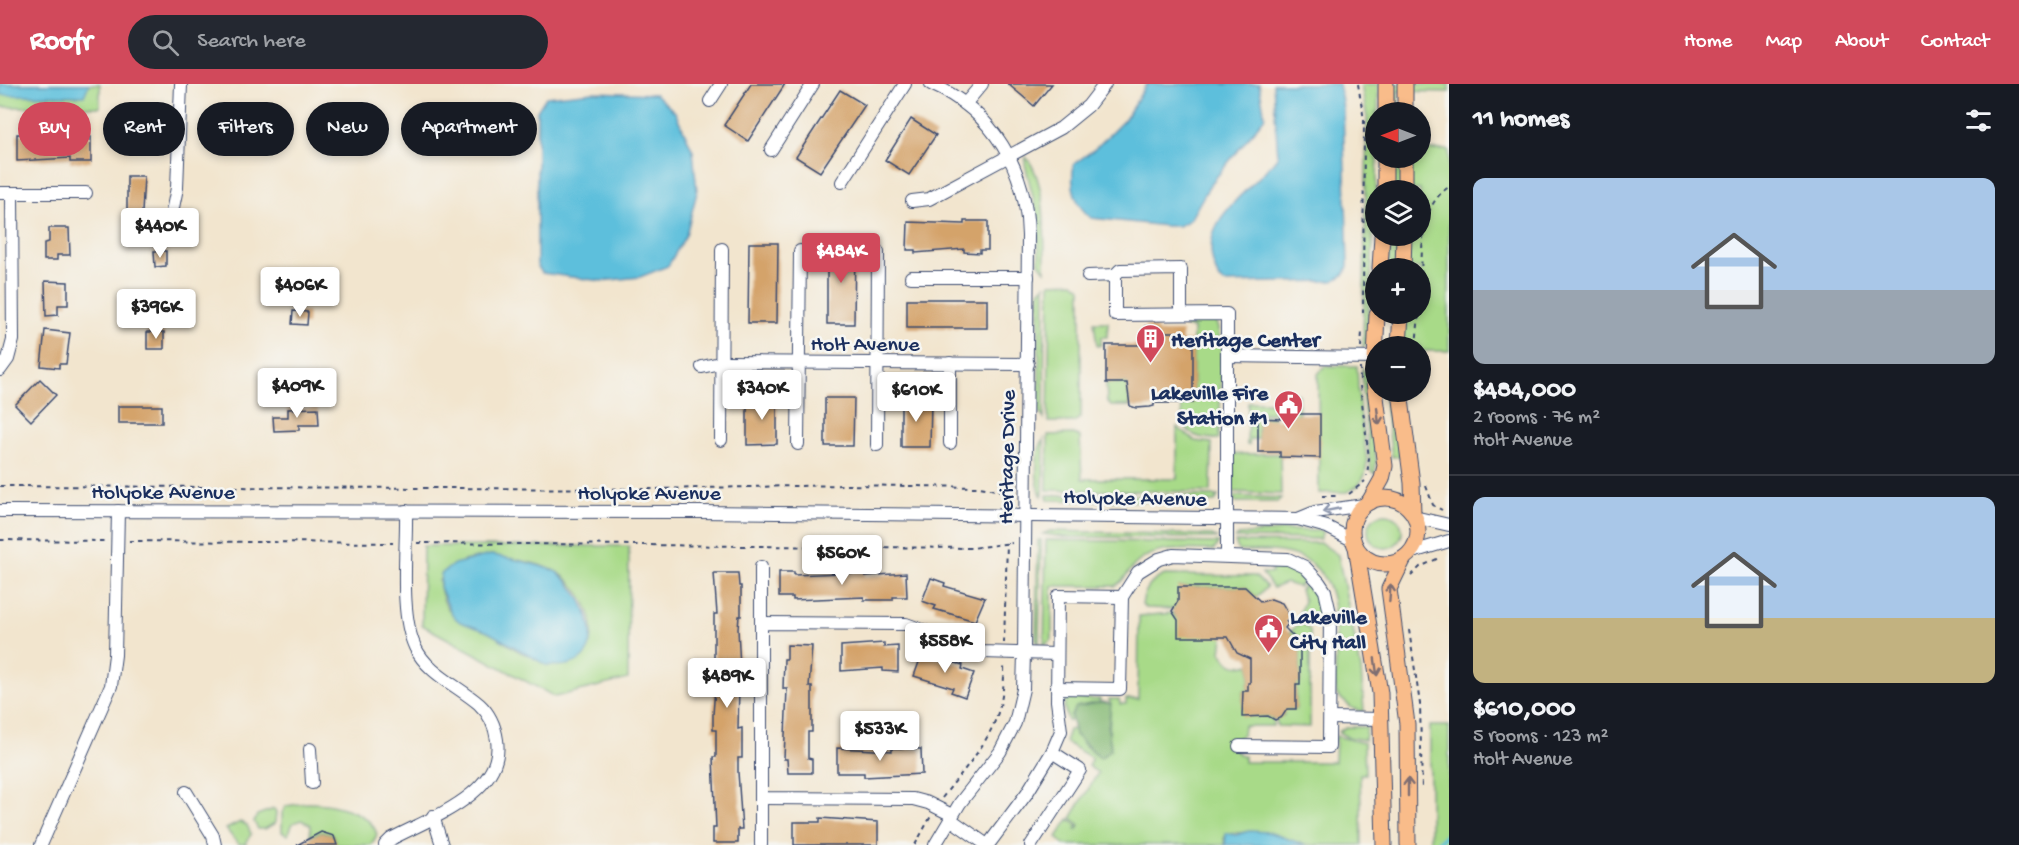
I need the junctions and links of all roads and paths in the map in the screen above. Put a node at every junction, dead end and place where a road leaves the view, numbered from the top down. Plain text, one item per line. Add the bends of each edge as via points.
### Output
1 (181, 84) edge
2 (721, 84) edge
3 (813, 84) edge
4 (905, 84) edge
5 (931, 84) edge
6 (982, 84) edge
7 (1105, 84) edge
8 (1358, 84) edge
9 (1386, 84) edge
10 (1405, 84) edge
11 (710, 101) dead end
12 (1386, 102) edge
13 (1405, 102) edge
14 (965, 104) junction
15 (771, 150) dead end
16 (1010, 155) junction
17 (842, 182) dead end
18 (1449, 187) edge
19 (6, 193) edge
20 (86, 193) dead end
21 (912, 201) dead end
22 (170, 222) dead end
23 (722, 249) dead end
24 (800, 251) dead end
25 (878, 252) dead end
26 (1368, 258) edge
27 (1424, 258) edge
28 (1115, 275) junction
29 (1088, 276) dead end
30 (911, 278) dead end
31 (1028, 278) junction
32 (1181, 314) junction
33 (1362, 327) dead end
34 (1365, 339) edge
35 (1227, 356) junction
36 (1365, 358) edge
37 (724, 362) junction
38 (800, 363) junction
39 (877, 363) junction
40 (950, 363) junction
41 (1028, 364) junction
42 (702, 367) dead end
43 (0, 370) edge
44 (1365, 378) edge
45 (1377, 402) edge
46 (1401, 402) edge
47 (722, 440) dead end
48 (950, 443) dead end
49 (798, 444) dead end
50 (877, 445) dead end
51 (1375, 477) junction
52 (1412, 483) junction
53 (0, 486) edge
54 (1006, 492) dead end
55 (1322, 496) dead end
56 (1367, 504) junction
57 (0, 511) edge
58 (118, 511) junction
59 (406, 511) junction
60 (1443, 511) dead end
61 (1414, 515) junction
62 (1026, 516) junction
63 (1225, 518) junction
64 (1298, 519) junction
65 (1449, 525) edge
66 (0, 540) edge
67 (118, 541) junction
68 (1449, 542) edge
69 (406, 543) junction
70 (1007, 543) junction
71 (1012, 543) dead end
72 (1355, 544) junction
73 (1227, 556) junction
74 (1407, 556) junction
75 (1444, 556) dead end
76 (761, 567) dead end
77 (1408, 580) dead end
78 (1122, 597) junction
79 (761, 623) junction
80 (1408, 628) dead end
81 (1004, 652) junction
82 (1024, 654) junction
83 (1057, 654) junction
84 (1057, 688) junction
85 (1330, 718) junction
86 (1382, 718) junction
87 (1239, 746) dead end
88 (310, 749) dead end
89 (1052, 752) junction
90 (312, 783) dead end
91 (186, 792) dead end
92 (1422, 794) dead end
93 (761, 798) junction
94 (937, 806) junction
95 (433, 816) junction
96 (951, 817) junction
97 (41, 845) edge
98 (215, 845) edge
99 (385, 845) edge
100 (442, 845) edge
101 (761, 845) edge
102 (915, 845) edge
103 (935, 845) edge
104 (988, 845) edge
105 (1030, 845) edge
106 (1384, 845) edge
107 (1408, 845) edge

1 - 22 street via 177,188
2 - 11 street
3 - 15 street
4 - 17 street
5 - 14 street, Heritage Drive
6 - 14 street
7 - 16 street via 1072,120
8 - 26 path via 1364,111
9 - 12 main road
10 - 13 main road
14 - 16 street, Heritage Drive via 989,126
16 - 21 street via 929,199
16 - 31 street, Heritage Drive via 1026,204
18 - 27 path via 1435,198 1428,216
19 - 20 street
19 - 43 street via 12,340 8,359
23 - 37 street
24 - 38 street
25 - 39 street
28 - 29 street
28 - 32 street via 1115,315
28 - 32 street via 1120,270 1181,269
30 - 31 street
31 - 41 street, Heritage Drive
32 - 35 street via 1227,314
33 - 34 path
35 - 36 street
35 - 63 street
37 - 38 street, Holt Avenue
37 - 42 street, Holt Avenue
37 - 47 street
38 - 39 street, Holt Avenue
38 - 49 street
39 - 40 street, Holt Avenue
39 - 50 street
40 - 41 street, Holt Avenue
40 - 48 street
41 - 62 street, Heritage Drive
44 - 51 path via 1360,397
45 -> 51 main road via 1385,466
46 - 52 main road
51 - 55 path via 1348,495
51 - 56 main road
52 - 60 path via 1426,481 1433,505
52 - 61 main road
53 - 54 path via 655,489 843,485 980,487
56 - 61 main road via 1394,499
56 -> 64 street, Holyoke Avenue via 1315,512
56 - 72 main road via 1354,521
57 - 58 street, Holyoke Avenue
58 - 59 street, Holyoke Avenue
58 - 67 street
59 - 62 street, Holyoke Avenue
59 - 69 street
61 - 65 street
61 - 74 main road via 1418,533
62 - 63 street, Holyoke Avenue
62 - 82 street, Heritage Drive
63 - 64 street, Holyoke Avenue
63 - 73 street
64 - 72 street, Holyoke Avenue via 1327,527
66 - 67 path
67 - 69 path
67 - 97 street via 111,686
68 - 74 street
69 - 70 path via 972,548
69 - 95 street via 406,615 415,648 430,667 484,709 494,725 498,745 493,770 483,784
70 - 71 path
70 - 81 path
72 - 74 main road via 1366,557 1378,563 1392,563
72 -> 86 main road
73 - 78 street via 1173,555 1158,559 1138,572
73 - 85 street via 1288,559 1305,567 1325,591 1330,613
107 -> 74 main road via 1407,724 1389,589
75 - 77 path via 1420,567
76 - 79 street
78 - 83 street via 1058,596
78 - 84 street via 1120,689
79 - 81 street via 906,624 982,652
79 - 93 street
80 - 92 path via 1420,704
81 - 82 street
81 - 94 path via 1005,680 998,718
82 - 83 street
82 - 96 street, Heritage Drive via 1023,689 1015,723 1000,752
83 - 84 street
84 - 89 street via 1061,731
85 - 86 street
85 - 87 street via 1329,747
86 - 106 main road
88 - 90 street
89 - 104 street
89 - 105 street via 1080,770
91 - 98 street
93 - 94 street via 913,799
93 - 101 street
94 - 96 street
94 - 102 path
95 - 99 street
95 - 100 street
96 - 103 street, Heritage Drive
96 - 104 street

